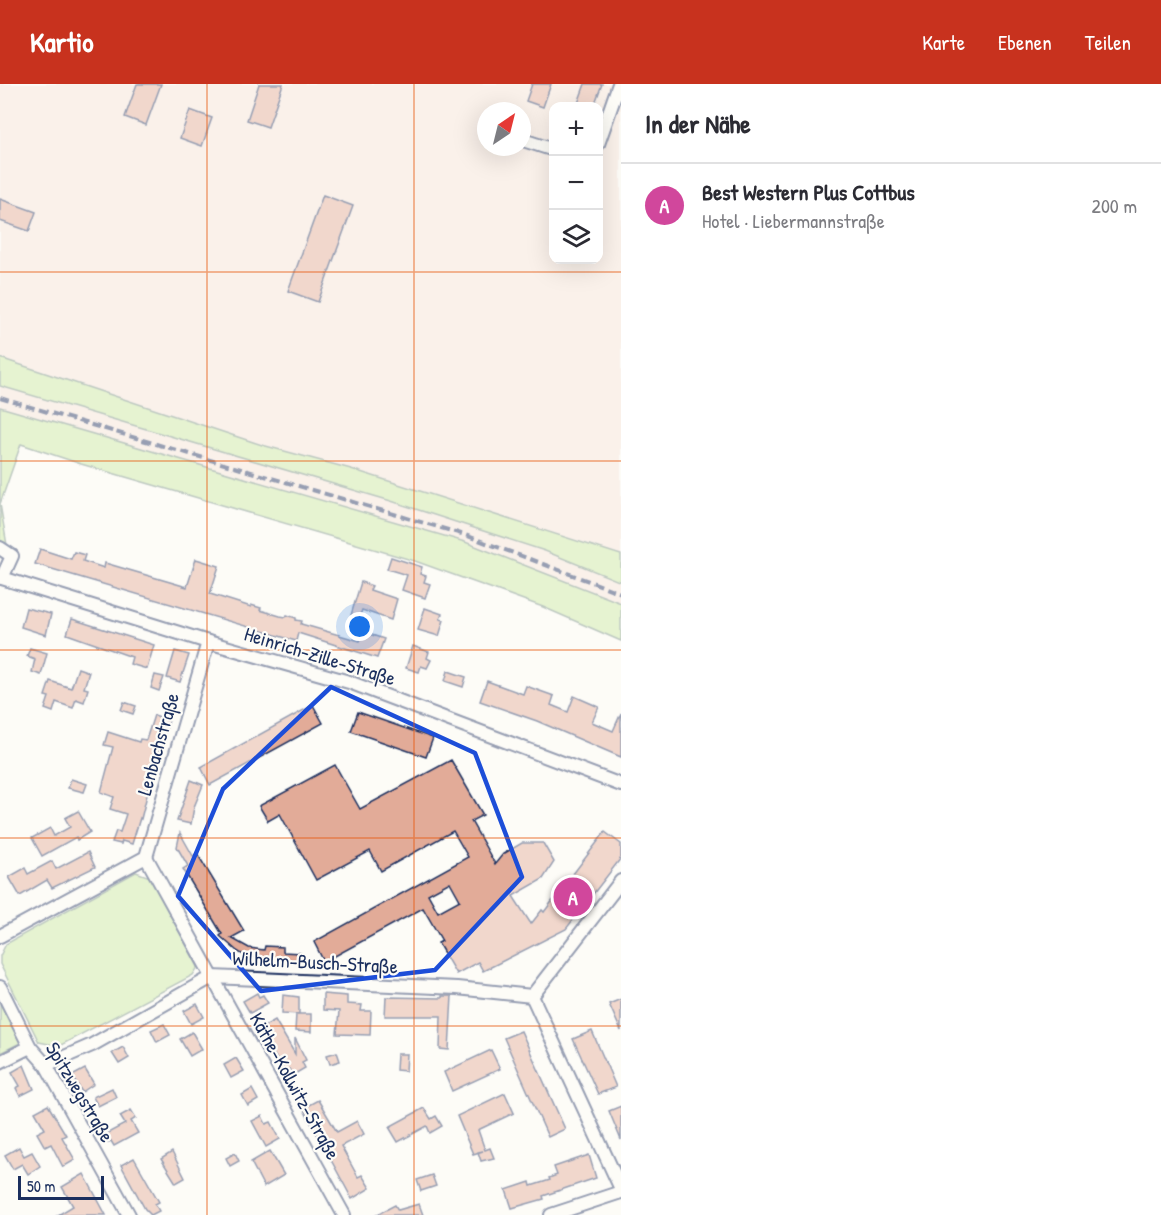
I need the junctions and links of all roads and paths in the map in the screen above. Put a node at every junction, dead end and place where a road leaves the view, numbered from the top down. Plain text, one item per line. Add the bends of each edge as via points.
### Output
1 (618, 84) edge
2 (603, 129) edge
3 (531, 143) edge
4 (549, 148) edge
5 (0, 548) edge
6 (1, 579) edge
7 (208, 642) junction
8 (621, 785) edge
9 (146, 856) junction
10 (621, 881) edge
11 (0, 936) edge
12 (212, 977) junction
13 (0, 987) edge
14 (531, 996) junction
15 (30, 1047) junction
16 (0, 1062) edge
17 (46, 1065) junction
18 (621, 1191) edge
19 (129, 1215) edge
20 (344, 1215) edge
21 (551, 1215) edge

1 - 2 street
3 - 4 street
5 - 6 street via 12,556
6 - 7 street, Heinrich-Zille-Straße
7 - 8 street, Heinrich-Zille-Straße via 349,682
7 - 9 street, Lenbachstraße
9 - 11 street
9 - 12 street
10 - 14 street
12 - 14 street, Wilhelm-Busch-Straße via 457,988
12 - 17 street, Wilhelm-Busch-Straße
12 - 20 street, Käthe-Kollwitz-Straße
13 - 15 street, Spitzwegstraße
14 - 18 street
15 - 16 street
15 - 17 street, Spitzwegstraße
17 - 19 street, Spitzwegstraße
18 - 21 street

